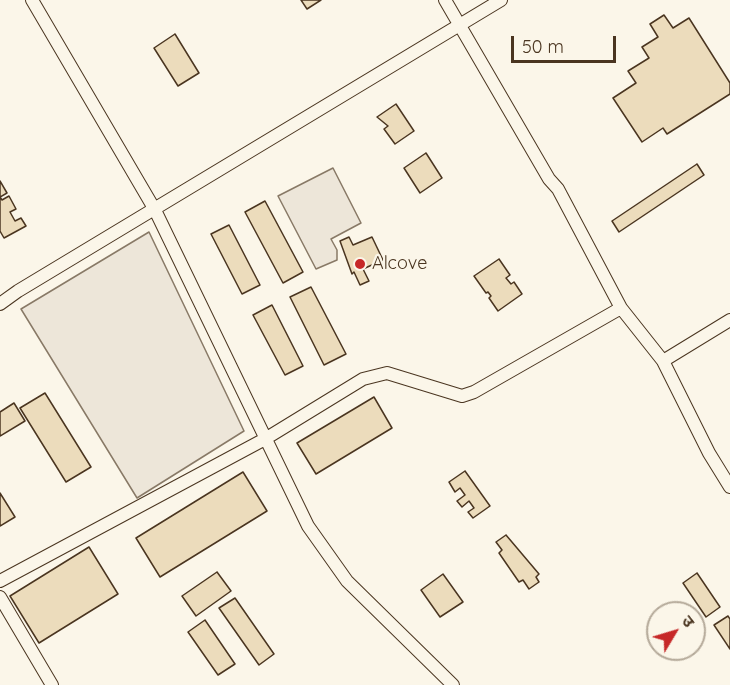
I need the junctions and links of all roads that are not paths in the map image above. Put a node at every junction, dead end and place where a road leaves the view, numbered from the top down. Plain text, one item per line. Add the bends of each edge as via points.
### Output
1 (32, 0) edge
2 (445, 0) edge
3 (501, 0) edge
4 (460, 25) junction
5 (154, 210) junction
6 (0, 304) edge
7 (621, 308) junction
8 (730, 320) edge
9 (663, 361) junction
10 (265, 439) junction
11 (730, 488) edge
12 (0, 581) edge
13 (0, 597) edge
14 (52, 685) edge
15 (453, 685) edge

1 - 5 street
2 - 4 street
3 - 4 street
4 - 5 street
4 - 7 street via 558,189
5 - 6 street
5 - 10 street
7 - 9 street
7 - 10 street via 474,392 462,396 387,373 363,379
8 - 9 street
9 - 11 street
10 - 12 street
10 - 15 street via 308,526 347,581
13 - 14 street

